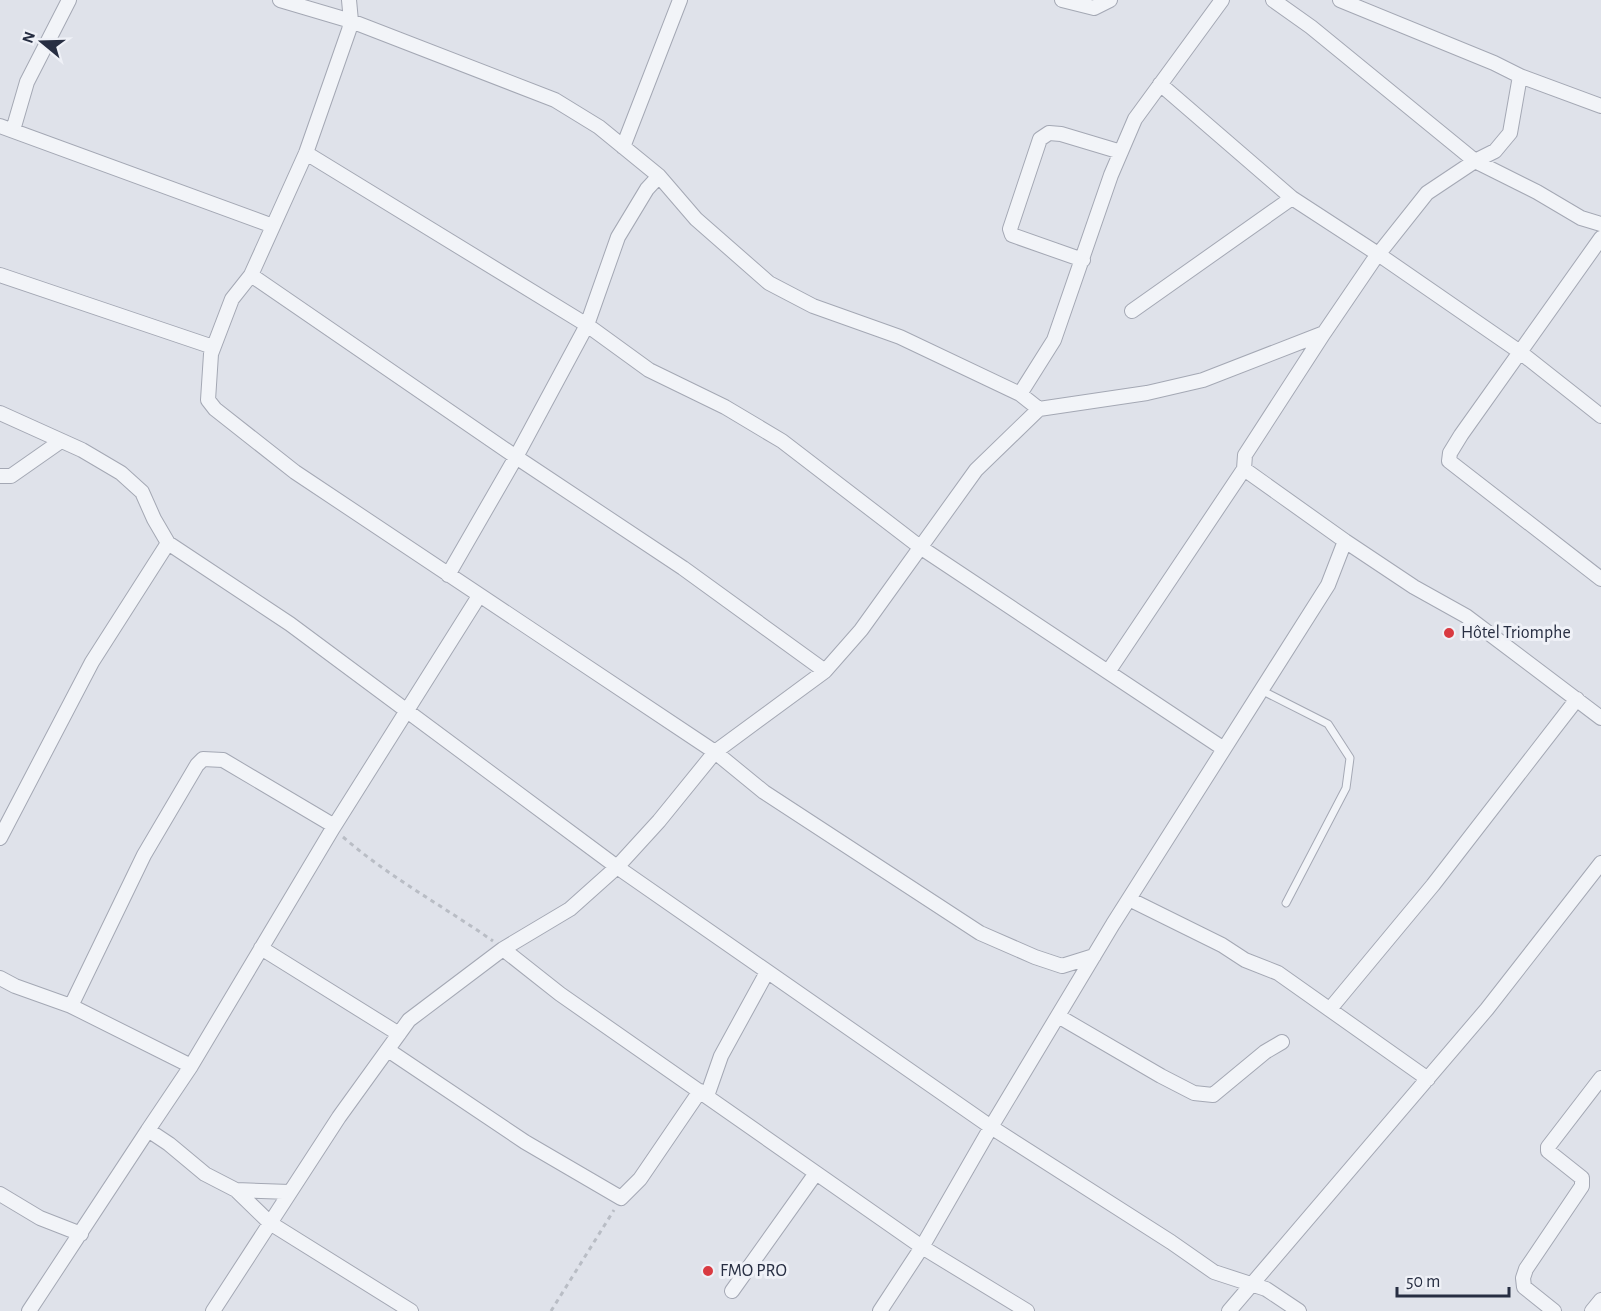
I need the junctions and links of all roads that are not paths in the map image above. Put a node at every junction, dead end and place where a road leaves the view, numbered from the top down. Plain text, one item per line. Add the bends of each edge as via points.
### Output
1 (69, 0) edge
2 (280, 0) edge
3 (349, 0) edge
4 (680, 0) edge
5 (1062, 0) edge
6 (1110, 0) edge
7 (1222, 0) edge
8 (1273, 0) edge
9 (1340, 0) edge
10 (351, 21) junction
11 (1520, 76) junction
12 (1160, 84) junction
13 (1601, 106) edge
14 (7, 128) edge
15 (623, 147) junction
16 (1121, 152) junction
17 (306, 153) junction
18 (1475, 161) junction
19 (659, 176) junction
20 (1292, 198) junction
21 (1601, 224) edge
22 (273, 226) junction
23 (1601, 238) edge
24 (1378, 254) junction
25 (1083, 260) junction
26 (0, 275) edge
27 (251, 275) junction
28 (1132, 311) dead end
29 (586, 324) junction
30 (1324, 333) junction
31 (213, 347) junction
32 (1520, 352) junction
33 (1020, 394) junction
34 (1040, 409) junction
35 (0, 413) edge
36 (1601, 416) edge
37 (61, 441) junction
38 (516, 457) junction
39 (1244, 469) junction
40 (0, 476) edge
41 (1345, 541) junction
42 (168, 543) junction
43 (920, 547) junction
44 (448, 575) junction
45 (1601, 579) edge
46 (479, 596) junction
47 (825, 671) junction
48 (1108, 672) junction
49 (1262, 690) junction
50 (1577, 699) junction
51 (406, 711) junction
52 (1601, 718) edge
53 (1224, 749) junction
54 (715, 752) junction
55 (333, 828) junction
56 (0, 838) edge
57 (1601, 863) edge
58 (617, 867) junction
59 (1129, 899) junction
60 (1286, 903) dead end
61 (261, 948) junction
62 (503, 949) junction
63 (1094, 956) junction
64 (768, 972) junction
65 (0, 978) edge
66 (15, 986) junction
67 (0, 991) edge
68 (71, 1006) junction
69 (1330, 1009) junction
70 (1058, 1016) junction
71 (399, 1034) junction
72 (1282, 1042) dead end
73 (387, 1050) junction
74 (191, 1066) junction
75 (1601, 1078) edge
76 (1428, 1079) junction
77 (703, 1094) junction
78 (991, 1127) junction
79 (148, 1130) junction
80 (816, 1173) junction
81 (236, 1190) junction
82 (290, 1192) junction
83 (0, 1194) edge
84 (270, 1223) junction
85 (81, 1234) junction
86 (922, 1247) junction
87 (1251, 1285) junction
88 (732, 1291) dead end
89 (1601, 1300) edge
90 (29, 1311) edge
91 (213, 1311) edge
92 (411, 1311) edge
93 (880, 1311) edge
94 (1027, 1311) edge
95 (1229, 1311) edge
96 (1299, 1311) edge
97 (1554, 1311) edge
98 (1592, 1311) edge

1 - 14 street
2 - 10 street
3 - 10 street
4 - 15 street
5 - 6 street via 1094,8
7 - 12 street
8 - 18 street
9 - 11 street
10 - 15 street via 555,100
10 - 17 street
11 - 13 street
11 - 18 street via 1510,133 1495,151
12 - 16 street via 1135,119
12 - 20 street
14 - 22 street
15 - 19 street
16 - 25 street
16 - 25 street via 1061,134 1049,133 1040,139 1010,229 1012,235
17 - 22 street
17 - 29 street
18 - 21 street via 1581,218
18 - 24 street via 1427,193
19 - 29 street via 618,237
19 - 33 street via 696,219 769,283 813,306 900,337
20 - 24 street
20 - 28 street
22 - 27 street
23 - 32 street
24 - 30 street
24 - 32 street
25 - 33 street via 1054,340
26 - 31 street
27 - 31 street via 232,299
27 - 38 street
29 - 38 street
29 - 43 street via 649,370 725,407 782,441
30 - 34 street via 1203,380 1148,393
30 - 39 street via 1245,455
31 - 44 street via 208,400 215,409 295,472
32 - 36 street
32 - 45 street via 1461,435 1449,461
33 - 34 street
34 - 43 street via 976,470
35 - 37 street
37 - 40 street via 12,476
37 - 42 street via 121,473 142,492
38 - 44 street
38 - 47 street via 683,568
39 - 41 street
39 - 48 street
41 - 49 street via 1328,585
41 - 50 street via 1466,616
42 - 51 street via 290,624
42 - 56 street via 92,662
43 - 47 street via 861,630
43 - 48 street
44 - 46 street
46 - 51 street
46 - 54 street
47 - 54 street
48 - 53 street
49 - 53 street
49 - 60 lane via 1328,724 1350,758 1346,788
50 - 52 street
50 - 69 street via 1433,885
51 - 55 street
51 - 58 street
53 - 59 street
54 - 58 street
54 - 63 street via 764,792 980,933 1062,966
55 - 61 street
55 - 68 street via 223,760 203,759 144,855
57 - 76 street
58 - 62 street via 570,909
58 - 64 street
59 - 63 street
59 - 69 street via 1245,960 1278,973
61 - 71 street
61 - 74 street
62 - 71 street via 409,1020
62 - 77 street
63 - 70 street
64 - 77 street
64 - 78 street
65 - 66 street
66 - 67 street
66 - 68 street
68 - 74 street
69 - 76 street
70 - 72 street via 1194,1093 1213,1095
70 - 78 street
71 - 73 street
73 - 77 street via 525,1142 621,1198 640,1179
73 - 82 street
74 - 79 street
75 - 97 street via 1548,1147 1582,1178 1582,1186 1523,1278 1524,1287
76 - 87 street
77 - 80 street
78 - 86 street
78 - 87 street via 1214,1272
79 - 81 street via 205,1174
79 - 85 street
80 - 86 street
80 - 88 street
81 - 82 street
81 - 84 street
82 - 84 street
83 - 85 street via 40,1218
84 - 91 street
84 - 92 street
85 - 90 street
86 - 93 street
86 - 94 street
87 - 95 street
87 - 96 street via 1266,1289
89 - 98 street

